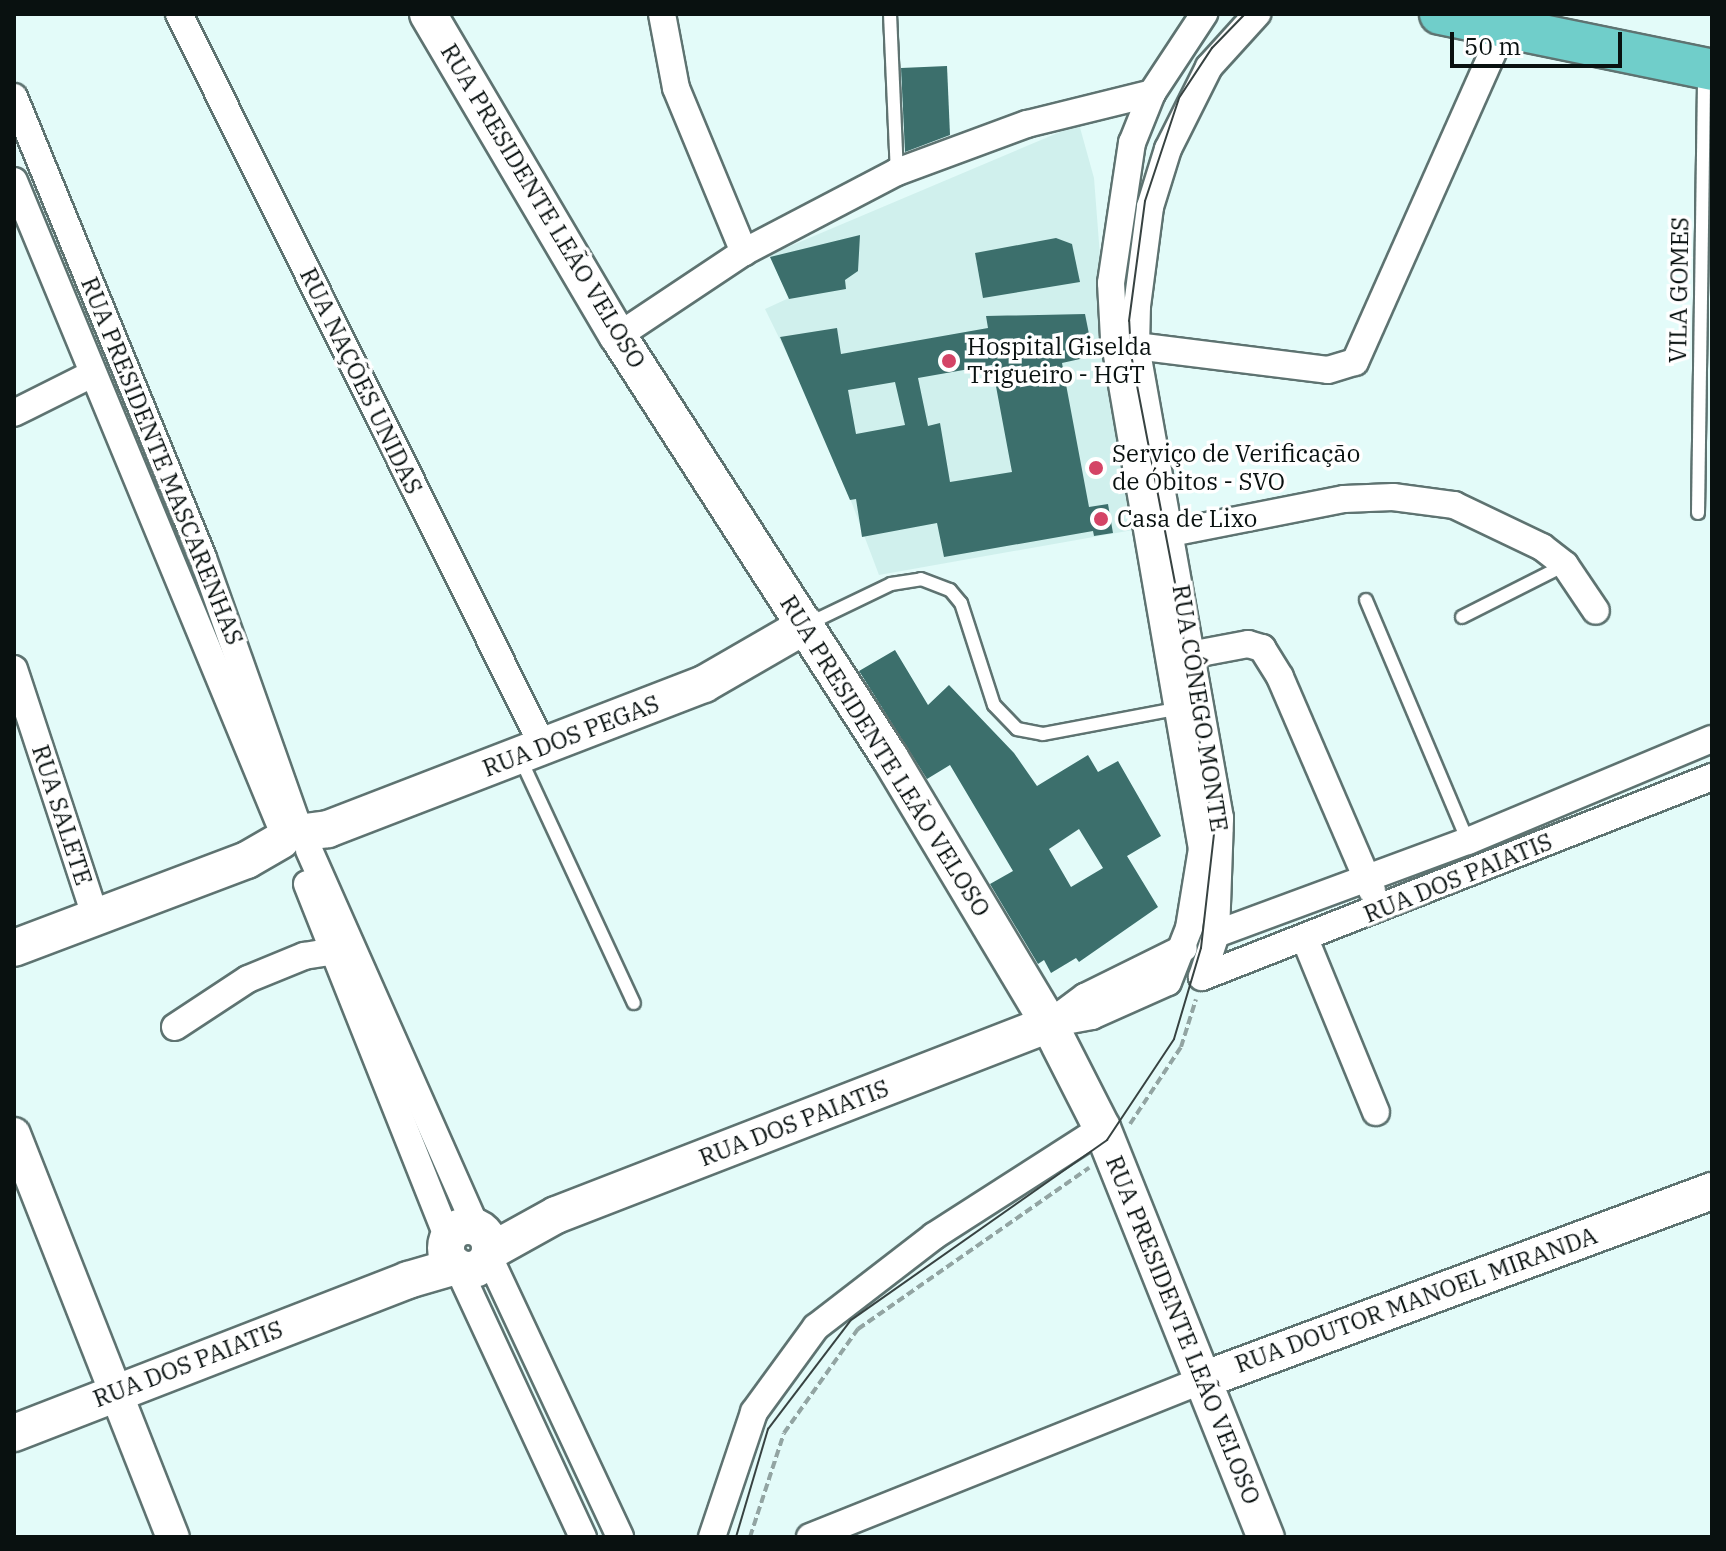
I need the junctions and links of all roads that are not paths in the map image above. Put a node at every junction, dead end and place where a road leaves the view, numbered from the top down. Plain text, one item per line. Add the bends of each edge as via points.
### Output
1 (179, 14) edge
2 (428, 14) edge
3 (662, 14) edge
4 (890, 14) edge
5 (1204, 14) edge
6 (1257, 14) edge
7 (1440, 14) edge
8 (1504, 28) junction
9 (1708, 69) edge
10 (1152, 93) junction
11 (14, 97) edge
12 (897, 172) junction
13 (14, 181) edge
14 (744, 252) junction
15 (618, 336) junction
16 (1136, 346) junction
17 (92, 374) junction
18 (14, 413) edge
19 (1698, 513) dead end
20 (1171, 533) junction
21 (1565, 565) junction
22 (1366, 600) dead end
23 (1596, 611) dead end
24 (1462, 617) dead end
25 (806, 625) junction
26 (1195, 654) junction
27 (14, 669) edge
28 (1181, 708) junction
29 (1712, 739) edge
30 (531, 752) junction
31 (1712, 777) edge
32 (1499, 828) junction
33 (300, 841) junction
34 (1468, 841) junction
35 (1511, 857) junction
36 (1367, 877) junction
37 (1379, 909) junction
38 (95, 916) junction
39 (1216, 934) junction
40 (1305, 939) junction
41 (14, 948) edge
42 (1184, 948) junction
43 (330, 952) junction
44 (1202, 977) joint
45 (1168, 982) joint
46 (634, 1003) dead end
47 (1049, 1024) junction
48 (175, 1027) dead end
49 (1376, 1112) dead end
50 (14, 1134) edge
51 (1107, 1140) junction
52 (1712, 1191) edge
53 (468, 1247) junction
54 (1203, 1380) junction
55 (113, 1393) junction
56 (14, 1433) edge
57 (173, 1537) edge
58 (583, 1537) edge
59 (620, 1537) edge
60 (712, 1537) edge
61 (812, 1537) edge
62 (1266, 1537) edge

1 - 30 street, RUA NAÇÕES UNIDAS
2 - 15 main road, RUA PRESIDENTE LEÃO VELOSO
3 - 14 street via 676,88
4 - 12 lane
5 - 10 street, RUA CÔNEGO MONTE
6 - 16 street, RUA CÔNEGO MONTE via 1209,67 1168,149 1147,221
7 - 8 main road
8 - 9 main road
8 - 16 street via 1355,362 1328,370
9 - 19 lane, VILA GOMES
10 - 12 street via 1027,124
10 - 28 street, RUA CÔNEGO MONTE via 1132,143 1121,202 1112,315
11 - 33 street, RUA PRESIDENTE MASCARENHAS via 203,558
12 - 14 street
13 - 17 street, RUA PRESIDENTE MASCARENHAS
14 - 15 street
15 - 25 main road, RUA PRESIDENTE LEÃO VELOSO
16 - 20 street, RUA CÔNEGO MONTE
17 - 18 street
17 - 33 street, RUA PRESIDENTE MASCARENHAS
20 - 21 street via 1344,499 1393,497 1484,515
20 - 26 street, RUA CÔNEGO MONTE
21 - 23 street
21 - 24 lane
22 - 34 lane
25 - 28 lane via 891,584 930,580 961,603 994,705 1017,729 1043,734
25 - 30 main road, RUA DOS PEGAS via 704,684
25 - 47 main road, RUA PRESIDENTE LEÃO VELOSO
26 - 36 street via 1248,644 1262,648 1280,677
26 - 39 street, RUA CÔNEGO MONTE via 1220,818
27 - 38 street, RUA SALETE
28 - 42 street, RUA CÔNEGO MONTE via 1202,829
29 - 32 street, RUA DOS PAIATIS
30 - 33 main road, RUA DOS PEGAS
30 - 46 lane
31 - 35 street, RUA DOS PAIATIS
32 - 34 street, RUA DOS PAIATIS
32 - 35 street
33 - 38 main road, RUA DOS PEGAS
33 - 43 street, RUA PRESIDENTE MASCARENHAS
33 - 53 street, RUA PRESIDENTE MASCARENHAS
34 - 36 street, RUA DOS PAIATIS
35 - 37 street, RUA DOS PAIATIS
36 - 37 street
36 - 39 street, RUA DOS PAIATIS
37 - 40 street, RUA DOS PAIATIS
38 - 41 main road, RUA DOS PEGAS
39 - 44 street, RUA CÔNEGO MONTE
40 - 44 street, RUA DOS PAIATIS
40 - 49 street
42 - 45 street, RUA CÔNEGO MONTE
42 - 47 street, RUA DOS PAIATIS via 1085,997
43 - 48 street via 304,956 248,979
43 - 53 street, RUA PRESIDENTE MASCARENHAS
45 - 47 street, RUA DOS PAIATIS via 1092,1016
47 - 51 main road, RUA PRESIDENTE LEÃO VELOSO
47 - 53 main road, RUA DOS PAIATIS
50 - 55 street
51 - 54 main road, RUA PRESIDENTE LEÃO VELOSO
51 - 60 street via 934,1236 816,1327 754,1412
52 - 54 main road, RUA DOUTOR MANOEL MIRANDA
53 - 55 main road, RUA DOS PAIATIS via 408,1280
53 - 58 street, RUA PRESIDENTE MASCARENHAS
53 - 59 street, RUA PRESIDENTE MASCARENHAS
54 - 61 street, RUA DOUTOR MANOEL MIRANDA
54 - 62 main road, RUA PRESIDENTE LEÃO VELOSO
55 - 56 main road, RUA DOS PAIATIS
55 - 57 street

